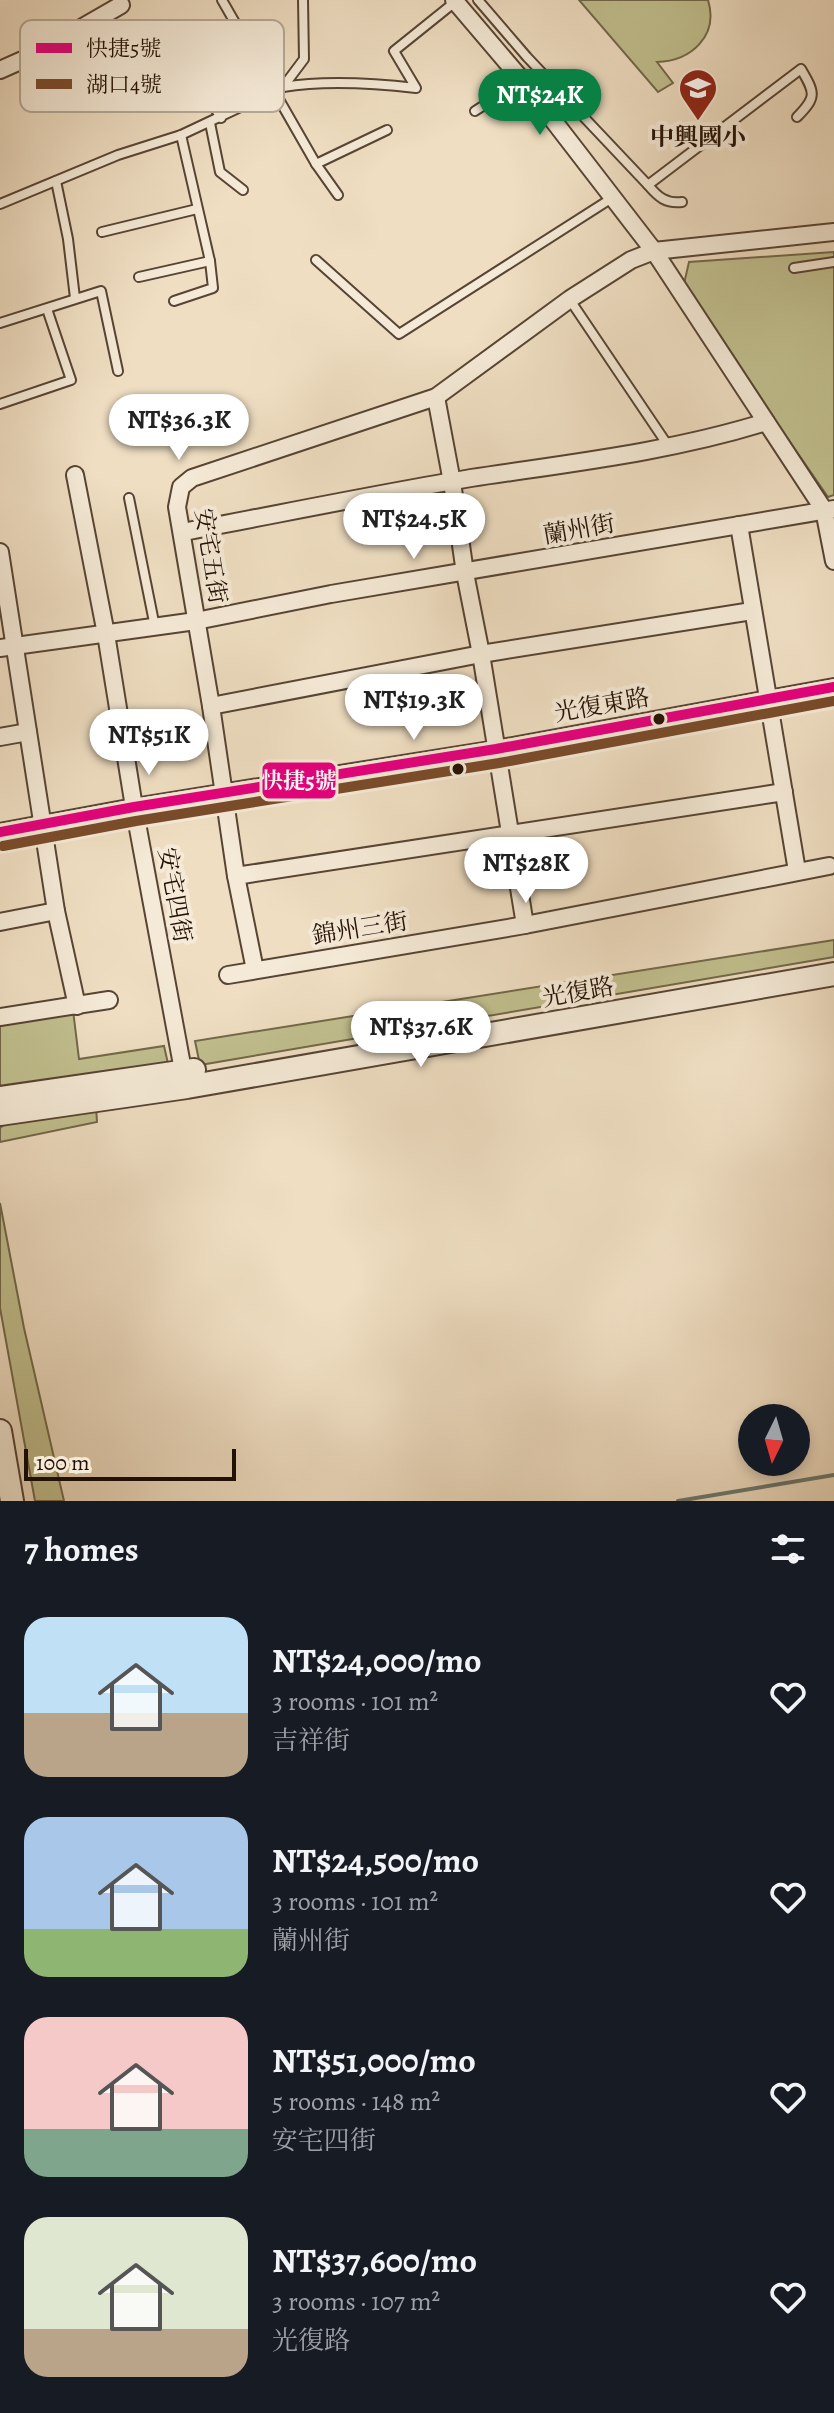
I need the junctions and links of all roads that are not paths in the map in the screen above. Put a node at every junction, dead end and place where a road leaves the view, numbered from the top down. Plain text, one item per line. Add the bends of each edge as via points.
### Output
1 (222, 0) edge
2 (303, 0) edge
3 (478, 0) edge
4 (455, 1) edge
5 (119, 3) edge
6 (91, 20) edge
7 (235, 20) edge
8 (527, 57) junction
9 (20, 61) edge
10 (0, 70) edge
11 (517, 74) junction
12 (284, 81) edge
13 (284, 87) edge
14 (284, 100) edge
15 (475, 111) dead end
16 (217, 112) edge
17 (232, 112) edge
18 (797, 117) dead end
19 (221, 118) junction
20 (210, 123) junction
21 (387, 130) dead end
22 (181, 135) junction
23 (316, 164) junction
24 (56, 181) junction
25 (648, 185) junction
26 (243, 190) dead end
27 (338, 195) dead end
28 (612, 198) junction
29 (682, 202) dead end
30 (0, 204) edge
31 (197, 209) junction
32 (102, 232) dead end
33 (834, 232) edge
34 (654, 251) junction
35 (316, 260) dead end
36 (210, 261) junction
37 (834, 262) edge
38 (794, 268) dead end
39 (139, 277) dead end
40 (75, 298) junction
41 (570, 299) junction
42 (174, 301) dead end
43 (47, 309) junction
44 (0, 323) edge
45 (118, 371) dead end
46 (436, 397) junction
47 (0, 404) edge
48 (766, 422) junction
49 (669, 447) junction
50 (75, 475) dead end
51 (452, 482) junction
52 (129, 498) dead end
53 (829, 510) edge
54 (739, 525) junction
55 (183, 532) junction
56 (1, 561) edge
57 (834, 561) edge
58 (465, 573) junction
59 (752, 611) junction
60 (196, 621) junction
61 (155, 628) junction
62 (106, 634) junction
63 (8, 646) edge
64 (481, 654) junction
65 (834, 687) edge
66 (769, 699) junction
67 (211, 706) junction
68 (28, 732) junction
69 (0, 737) edge
70 (496, 749) junction
71 (784, 792) junction
72 (224, 793) junction
73 (134, 807) junction
74 (45, 825) junction
75 (0, 832) edge
76 (510, 833) junction
77 (829, 866) dead end
78 (797, 871) junction
79 (236, 876) junction
80 (56, 911) junction
81 (0, 922) edge
82 (525, 925) junction
83 (834, 961) edge
84 (255, 970) junction
85 (834, 974) edge
86 (228, 975) dead end
87 (109, 1000) dead end
88 (77, 1006) junction
89 (0, 1017) edge
90 (185, 1079) junction
91 (0, 1098) edge
92 (0, 1114) edge
93 (0, 1431) edge
94 (12, 1501) edge

1 - 7 lane
2 - 12 lane via 304,59
3 - 8 lane
4 - 11 street
4 - 13 lane via 394,51 416,88 308,83
5 - 6 street
8 - 11 lane
8 - 25 lane
9 - 10 street
11 - 15 lane
11 - 28 street
14 - 23 lane
16 - 19 lane
17 - 19 lane
18 - 25 lane via 811,103 813,88 801,69
19 - 20 lane
20 - 22 lane
20 - 26 lane via 220,172
21 - 23 lane
22 - 24 lane
22 - 31 lane
23 - 27 lane
24 - 30 lane
24 - 40 lane
25 - 29 lane via 660,198
28 - 34 street
28 - 35 lane via 399,334
31 - 32 lane
31 - 36 lane
33 - 34 street, 安宅五街
34 - 41 street, 安宅五街
34 - 48 street
36 - 39 lane
36 - 42 lane via 213,288
37 - 38 lane
40 - 43 lane
40 - 45 lane via 101,291
41 - 46 street, 安宅五街
41 - 49 lane
43 - 44 lane
43 - 47 lane via 71,380
46 - 51 street
46 - 55 street, 安宅五街 via 192,478 181,487 177,507
48 - 49 street
48 - 53 street
49 - 51 street
50 - 62 street, 安宅四街
51 - 55 street
51 - 58 street
52 - 61 lane
53 - 54 street, 蘭州街
53 - 57 street
54 - 58 street, 蘭州街
54 - 59 street
55 - 60 street, 安宅五街
56 - 63 street
58 - 60 street, 蘭州街
58 - 64 street
59 - 64 street
59 - 66 street
60 - 61 street, 蘭州街
60 - 67 street, 安宅五街
61 - 62 street, 蘭州街
62 - 63 street, 蘭州街
62 - 73 street, 安宅四街
63 - 68 street
64 - 67 street
64 - 70 street
65 - 66 street, 光復東路
66 - 70 street, 光復東路
66 - 71 street
67 - 72 street, 安宅五街
68 - 69 street
68 - 74 street
70 - 72 street, 光復東路
70 - 76 street
71 - 76 street
71 - 78 street
72 - 73 street, 光復東路
72 - 79 street, 安宅五街
73 - 74 street, 光復東路
73 - 90 street, 安宅四街
74 - 75 street, 光復東路
74 - 80 street
76 - 79 street
76 - 82 street
77 - 78 street, 錦州三街
78 - 82 street, 錦州三街
79 - 84 street, 安宅五街
80 - 81 street
80 - 88 street
82 - 84 street, 錦州三街
83 - 90 street, 光復路
84 - 86 street, 錦州三街
85 - 90 street, 光復路
87 - 88 street
88 - 89 street
90 - 91 street, 光復路
90 - 92 street, 光復路
93 - 94 street

